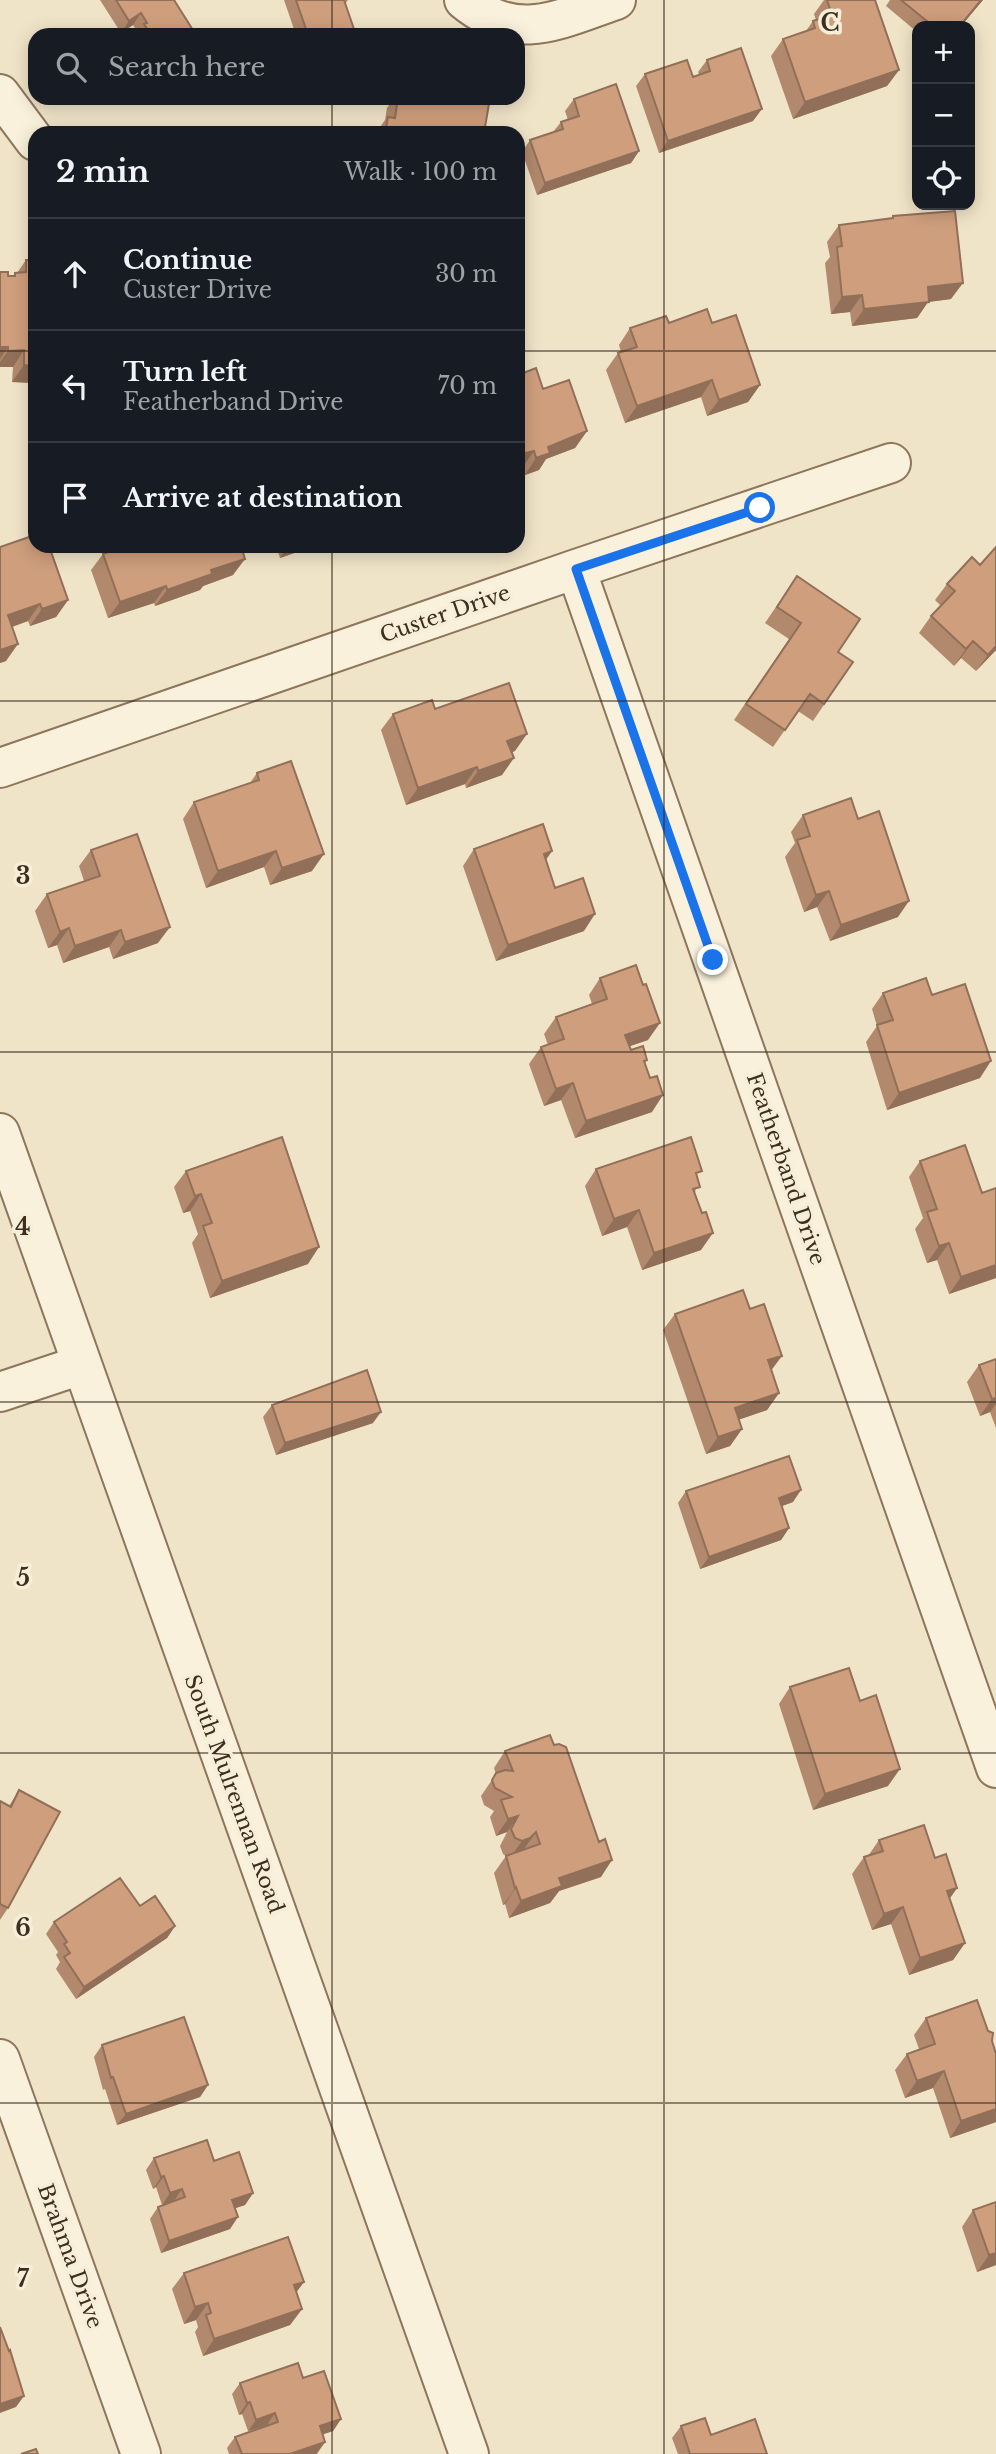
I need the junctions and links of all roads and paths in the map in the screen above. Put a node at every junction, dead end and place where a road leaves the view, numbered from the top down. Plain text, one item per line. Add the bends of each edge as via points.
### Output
1 (464, 0) edge
2 (616, 0) edge
3 (0, 94) edge
4 (28, 132) edge
5 (891, 463) dead end
6 (576, 569) junction
7 (0, 768) edge
8 (0, 1133) edge
9 (81, 1365) junction
10 (0, 1392) edge
11 (996, 1768) edge
12 (0, 2059) edge
13 (141, 2454) edge
14 (468, 2454) edge

1 - 2 street via 517,25 540,25
3 - 4 street
5 - 6 street, Custer Drive
6 - 7 street, Custer Drive
6 - 11 street, Featherband Drive
8 - 9 street, South Mulrennan Road
9 - 10 street
9 - 14 street, South Mulrennan Road
12 - 13 street, Brahma Drive

